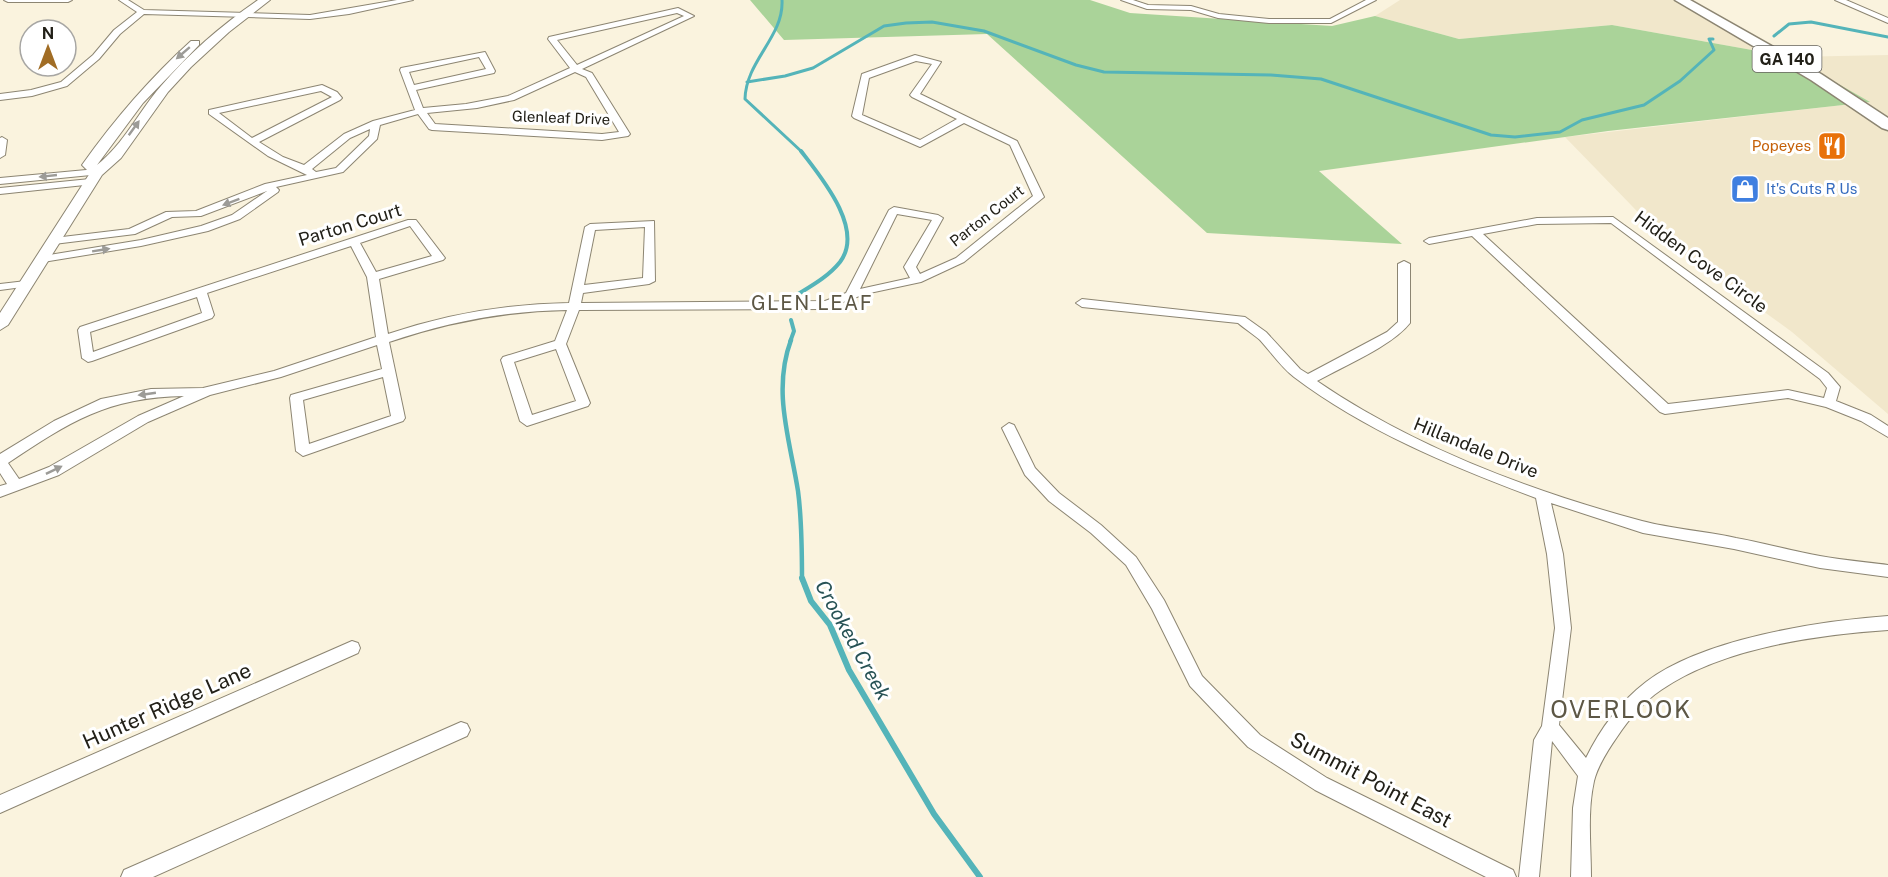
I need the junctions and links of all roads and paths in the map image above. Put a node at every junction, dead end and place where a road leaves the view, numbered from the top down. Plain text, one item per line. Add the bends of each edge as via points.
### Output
1 (12, 0) edge
2 (68, 0) edge
3 (123, 0) edge
4 (250, 0) edge
5 (266, 0) edge
6 (409, 0) edge
7 (1125, 0) edge
8 (1372, 0) edge
9 (1681, 0) edge
10 (1839, 0) edge
11 (0, 8) edge
12 (142, 12) junction
13 (228, 16) junction
14 (242, 16) junction
15 (1888, 21) edge
16 (575, 69) junction
17 (411, 88) junction
18 (0, 97) edge
19 (420, 111) junction
20 (964, 118) junction
21 (376, 123) junction
22 (1888, 125) edge
23 (2, 140) dead end
24 (253, 141) junction
25 (0, 155) edge
26 (310, 172) junction
27 (93, 177) junction
28 (0, 181) edge
29 (286, 181) junction
30 (0, 191) edge
31 (1475, 233) junction
32 (354, 241) junction
33 (1429, 241) dead end
34 (54, 242) junction
35 (43, 259) junction
36 (1404, 264) dead end
37 (373, 277) junction
38 (917, 280) junction
39 (26, 284) junction
40 (0, 287) edge
41 (576, 290) junction
42 (201, 292) junction
43 (850, 297) junction
44 (1082, 303) dead end
45 (574, 308) junction
46 (0, 325) edge
47 (381, 339) junction
48 (560, 344) junction
49 (388, 371) junction
50 (1308, 380) junction
51 (206, 392) junction
52 (1829, 403) junction
53 (1009, 428) dead end
54 (1888, 432) edge
55 (0, 462) edge
56 (16, 486) junction
57 (0, 492) edge
58 (1542, 495) junction
59 (1888, 571) edge
60 (1888, 623) edge
61 (352, 648) dead end
62 (1550, 727) junction
63 (461, 730) dead end
64 (1587, 774) junction
65 (0, 804) edge
66 (131, 877) edge
67 (1506, 877) edge
68 (1529, 877) edge
69 (1581, 877) edge

1 - 2 street
1 - 11 street
3 - 12 street
4 - 13 street
5 - 14 street
6 - 14 street via 310,17
7 - 8 street via 1147,7 1191,8 1218,16 1331,21
9 - 22 main road, GA 140 via 1790,61
10 - 15 street
12 - 13 street
12 - 18 street via 64,84
13 - 14 street
13 -> 27 street via 141,96 89,165
27 -> 14 street via 109,164 165,89
16 - 16 street, Glenleaf Drive via 666,27 690,16 678,10 552,39
16 - 19 street, Glenleaf Drive via 512,97 463,108
16 - 19 street, Glenleaf Drive via 589,75 625,134 602,137 432,127
17 - 17 street via 404,70 482,54 491,71
17 - 19 street
19 - 21 street, Glenleaf Drive
20 - 20 street, Parton Court via 915,95 937,62 915,58 865,76 857,116 920,144
20 - 38 street, Parton Court via 1014,143 1038,196 960,260
21 - 26 street, Glenleaf Drive via 347,136
21 - 26 street, Glenleaf Drive via 374,137 339,170
23 - 25 street
24 - 24 street via 212,112 322,88 337,99
24 - 26 street
26 - 29 street, Glenleaf Drive
27 -> 28 street
27 - 30 street
27 - 34 street
29 -> 34 street, Glenleaf Drive via 168,225
35 -> 29 street, Glenleaf Drive via 204,230 237,217
31 - 33 street, Hidden Cove Circle
31 - 52 street via 1665,409 1788,394
31 - 52 street, Hidden Cove Circle via 1537,221 1613,220 1824,376 1834,387
32 - 37 street
32 - 37 street, Parton Court via 412,222 440,258
32 - 42 street, Parton Court
34 - 35 street
35 - 39 street
36 - 50 street via 1404,324
37 - 47 street
38 - 43 street, Parton Court
38 - 43 street, Parton Court via 910,267 938,218 894,210
39 - 40 street
39 - 46 street
41 - 41 street via 649,281 650,223 590,227
41 - 45 street
42 - 42 street, Parton Court via 208,315 88,358 84,330
43 - 45 street, Parton Court via 824,305
44 - 50 street, Hillandale Drive via 1241,320
45 - 47 street, Parton Court via 486,312
45 - 48 street
47 - 49 street
47 - 51 street, Parton Court via 277,374
48 - 48 street via 507,360 527,421 583,403
49 - 49 street via 398,418 303,451 296,398
50 - 58 street, Hillandale Drive via 1346,407 1401,437
51 -> 55 street, Parton Court via 121,398 74,415
56 -> 51 street, Parton Court via 54,471 143,419
52 - 54 street
53 - 67 street, Summit Point East via 1030,471 1048,491 1131,561 1158,604 1196,681 1254,741 1321,784
55 - 56 street, Parton Court
56 - 57 street, Parton Court
58 - 59 street, Hillandale Drive via 1643,527 1820,562
58 - 62 street via 1555,554 1563,628
60 - 64 street via 1787,637 1725,652 1688,667 1653,686 1612,727
61 - 65 street, Hunter Ridge Lane
62 - 64 street
62 - 68 street via 1544,740
63 - 66 street
64 - 69 street

